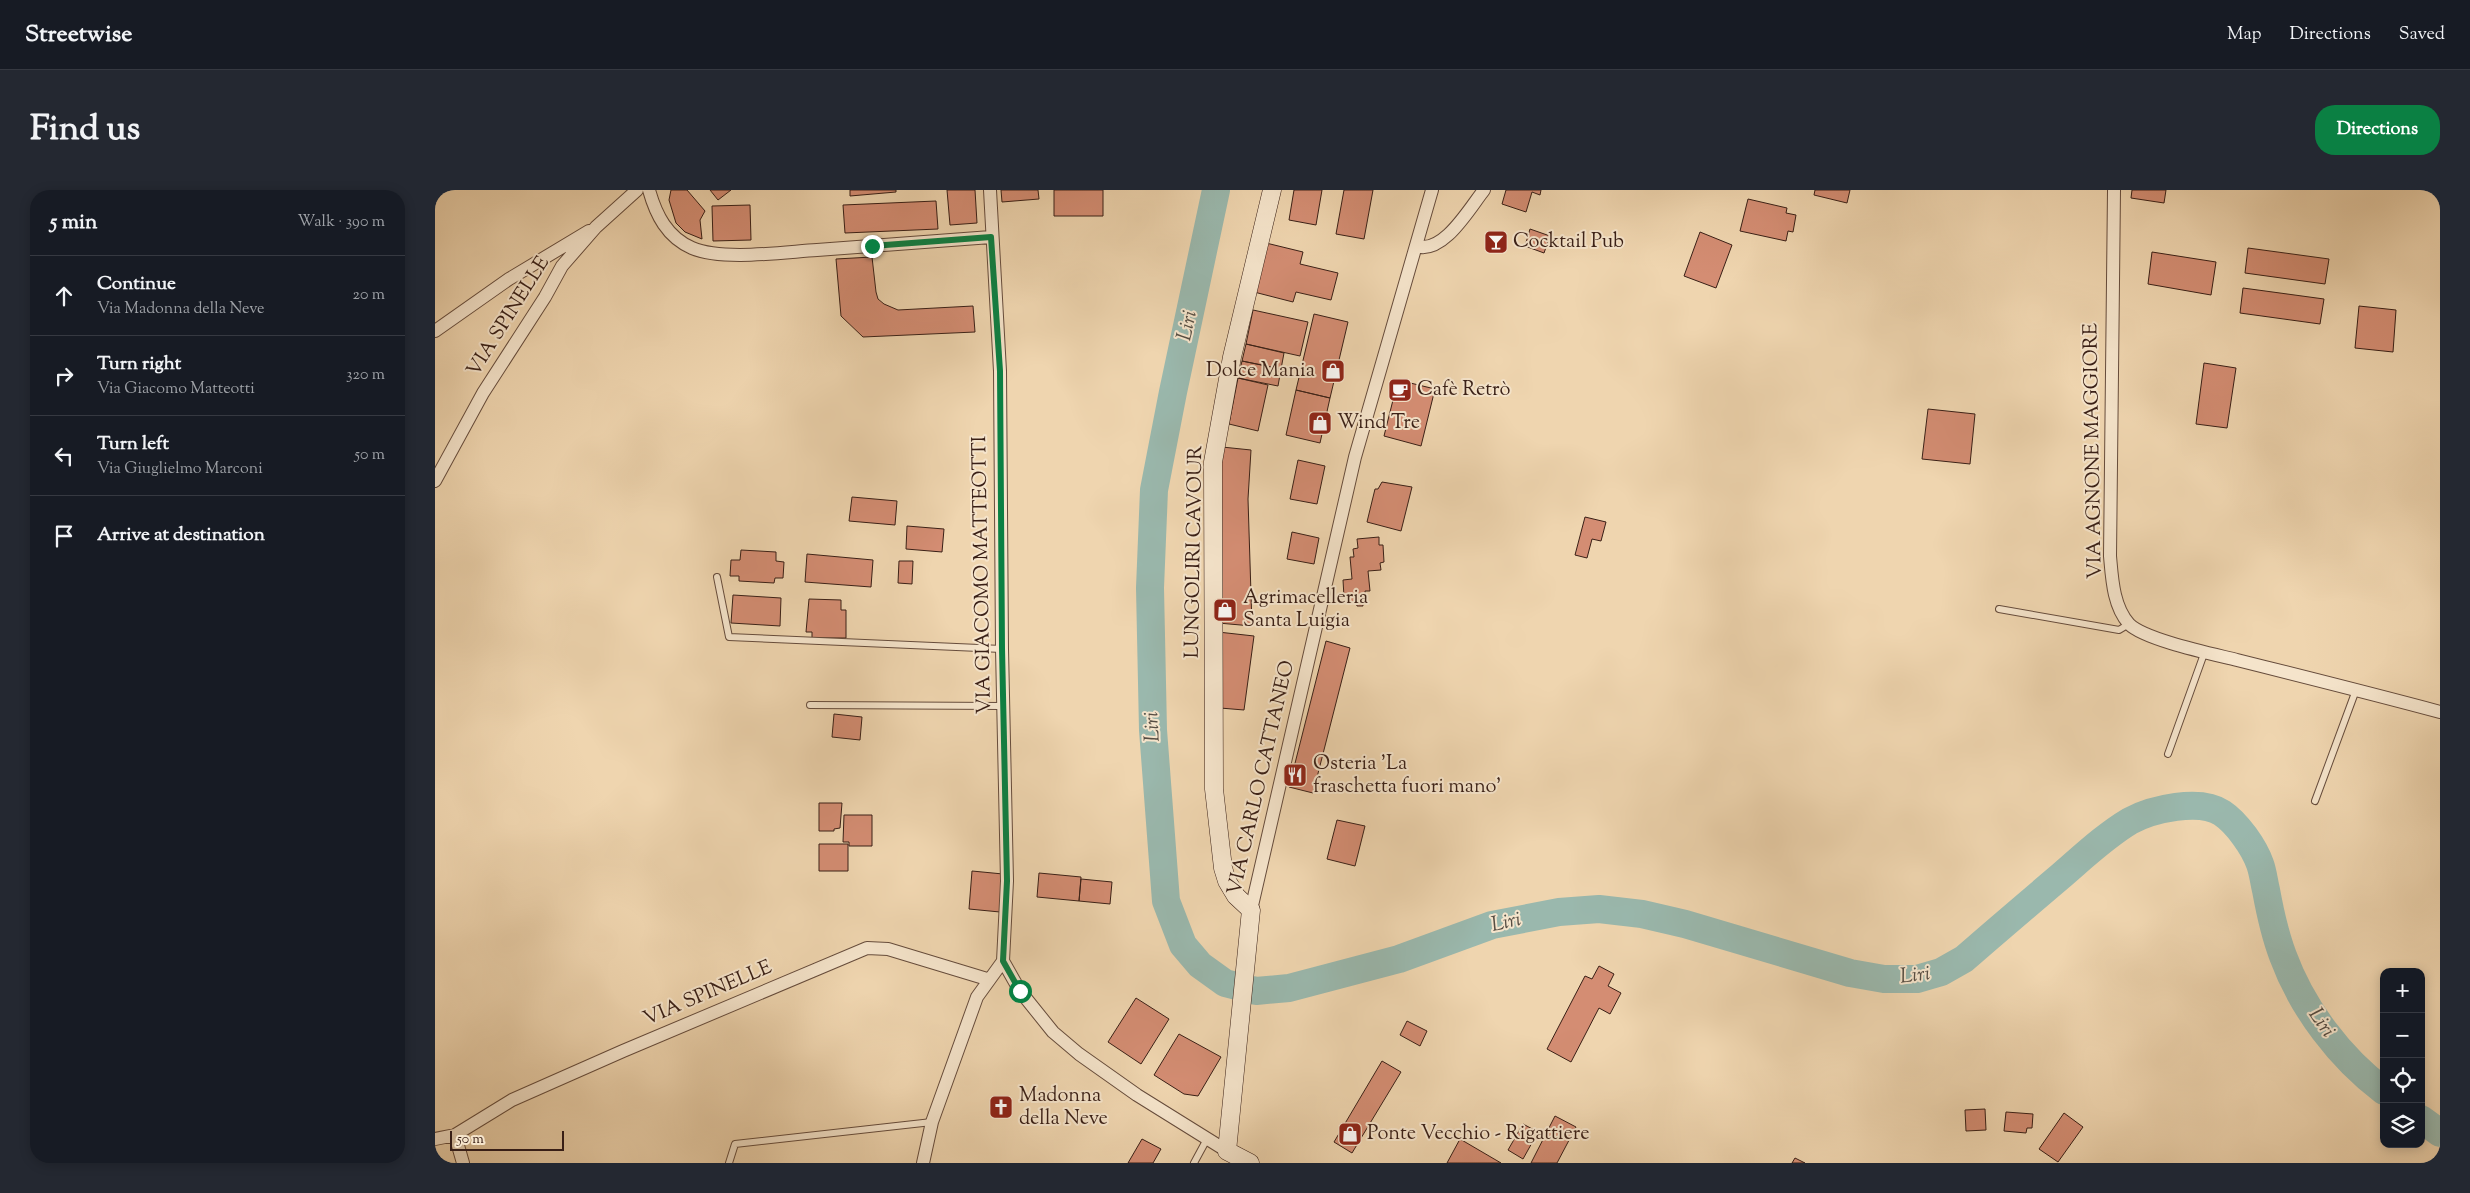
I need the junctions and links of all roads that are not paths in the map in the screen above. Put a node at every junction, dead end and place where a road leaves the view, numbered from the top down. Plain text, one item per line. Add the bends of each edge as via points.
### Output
1 (637, 190) edge
2 (649, 190) edge
3 (990, 190) edge
4 (1273, 190) edge
5 (1432, 190) edge
6 (1484, 190) edge
7 (2114, 190) edge
8 (596, 227) junction
9 (991, 237) junction
10 (1416, 246) junction
11 (435, 331) edge
12 (435, 481) edge
13 (717, 578) dead end
14 (1999, 608) dead end
15 (2129, 624) junction
16 (1002, 648) junction
17 (2205, 651) junction
18 (2356, 690) junction
19 (810, 704) dead end
20 (1003, 706) junction
21 (2440, 712) edge
22 (2168, 754) dead end
23 (2315, 801) dead end
24 (1250, 918) junction
25 (1003, 961) junction
26 (987, 980) junction
27 (932, 1122) junction
28 (455, 1135) junction
29 (435, 1138) edge
30 (1207, 1139) junction
31 (1227, 1151) junction
32 (463, 1163) edge
33 (729, 1163) edge
34 (923, 1163) edge
35 (1194, 1163) edge
36 (1250, 1163) edge

1 - 8 street, VIA SPINELLE
2 - 9 street via 656,214 681,242 694,249 714,253 776,253
3 - 9 street, VIA GIACOMO MATTEOTTI
4 - 24 street, LUNGOLIRI CAVOUR via 1231,357 1213,462 1214,789 1223,868 1227,881
5 - 10 street, VIA CARLO CATTANEO
6 - 10 street via 1440,242 1427,249
7 - 15 street, VIA AGNONE MAGGIORE via 2110,556 2115,594
8 - 11 street via 517,274
8 - 12 street, VIA SPINELLE via 562,266 483,393
9 - 16 street, VIA GIACOMO MATTEOTTI via 1000,371
10 - 24 street, VIA CARLO CATTANEO via 1355,456
13 - 16 lane via 729,637
14 - 15 lane via 2119,630
15 - 17 street via 2140,632
16 - 20 street, VIA GIACOMO MATTEOTTI
17 - 18 street
17 - 22 lane
18 - 21 street
18 - 23 lane
19 - 20 lane
20 - 25 street, VIA GIACOMO MATTEOTTI via 1007,881
24 - 31 street
25 - 26 street
25 - 30 street via 1020,991 1053,1032 1137,1095
26 - 27 street via 977,997
26 - 28 street, VIA SPINELLE via 888,949 867,948 520,1096
27 - 33 lane via 735,1144
27 - 34 street
28 - 29 street, VIA SPINELLE
28 - 32 street
30 - 31 street
30 - 35 lane
31 - 36 street

